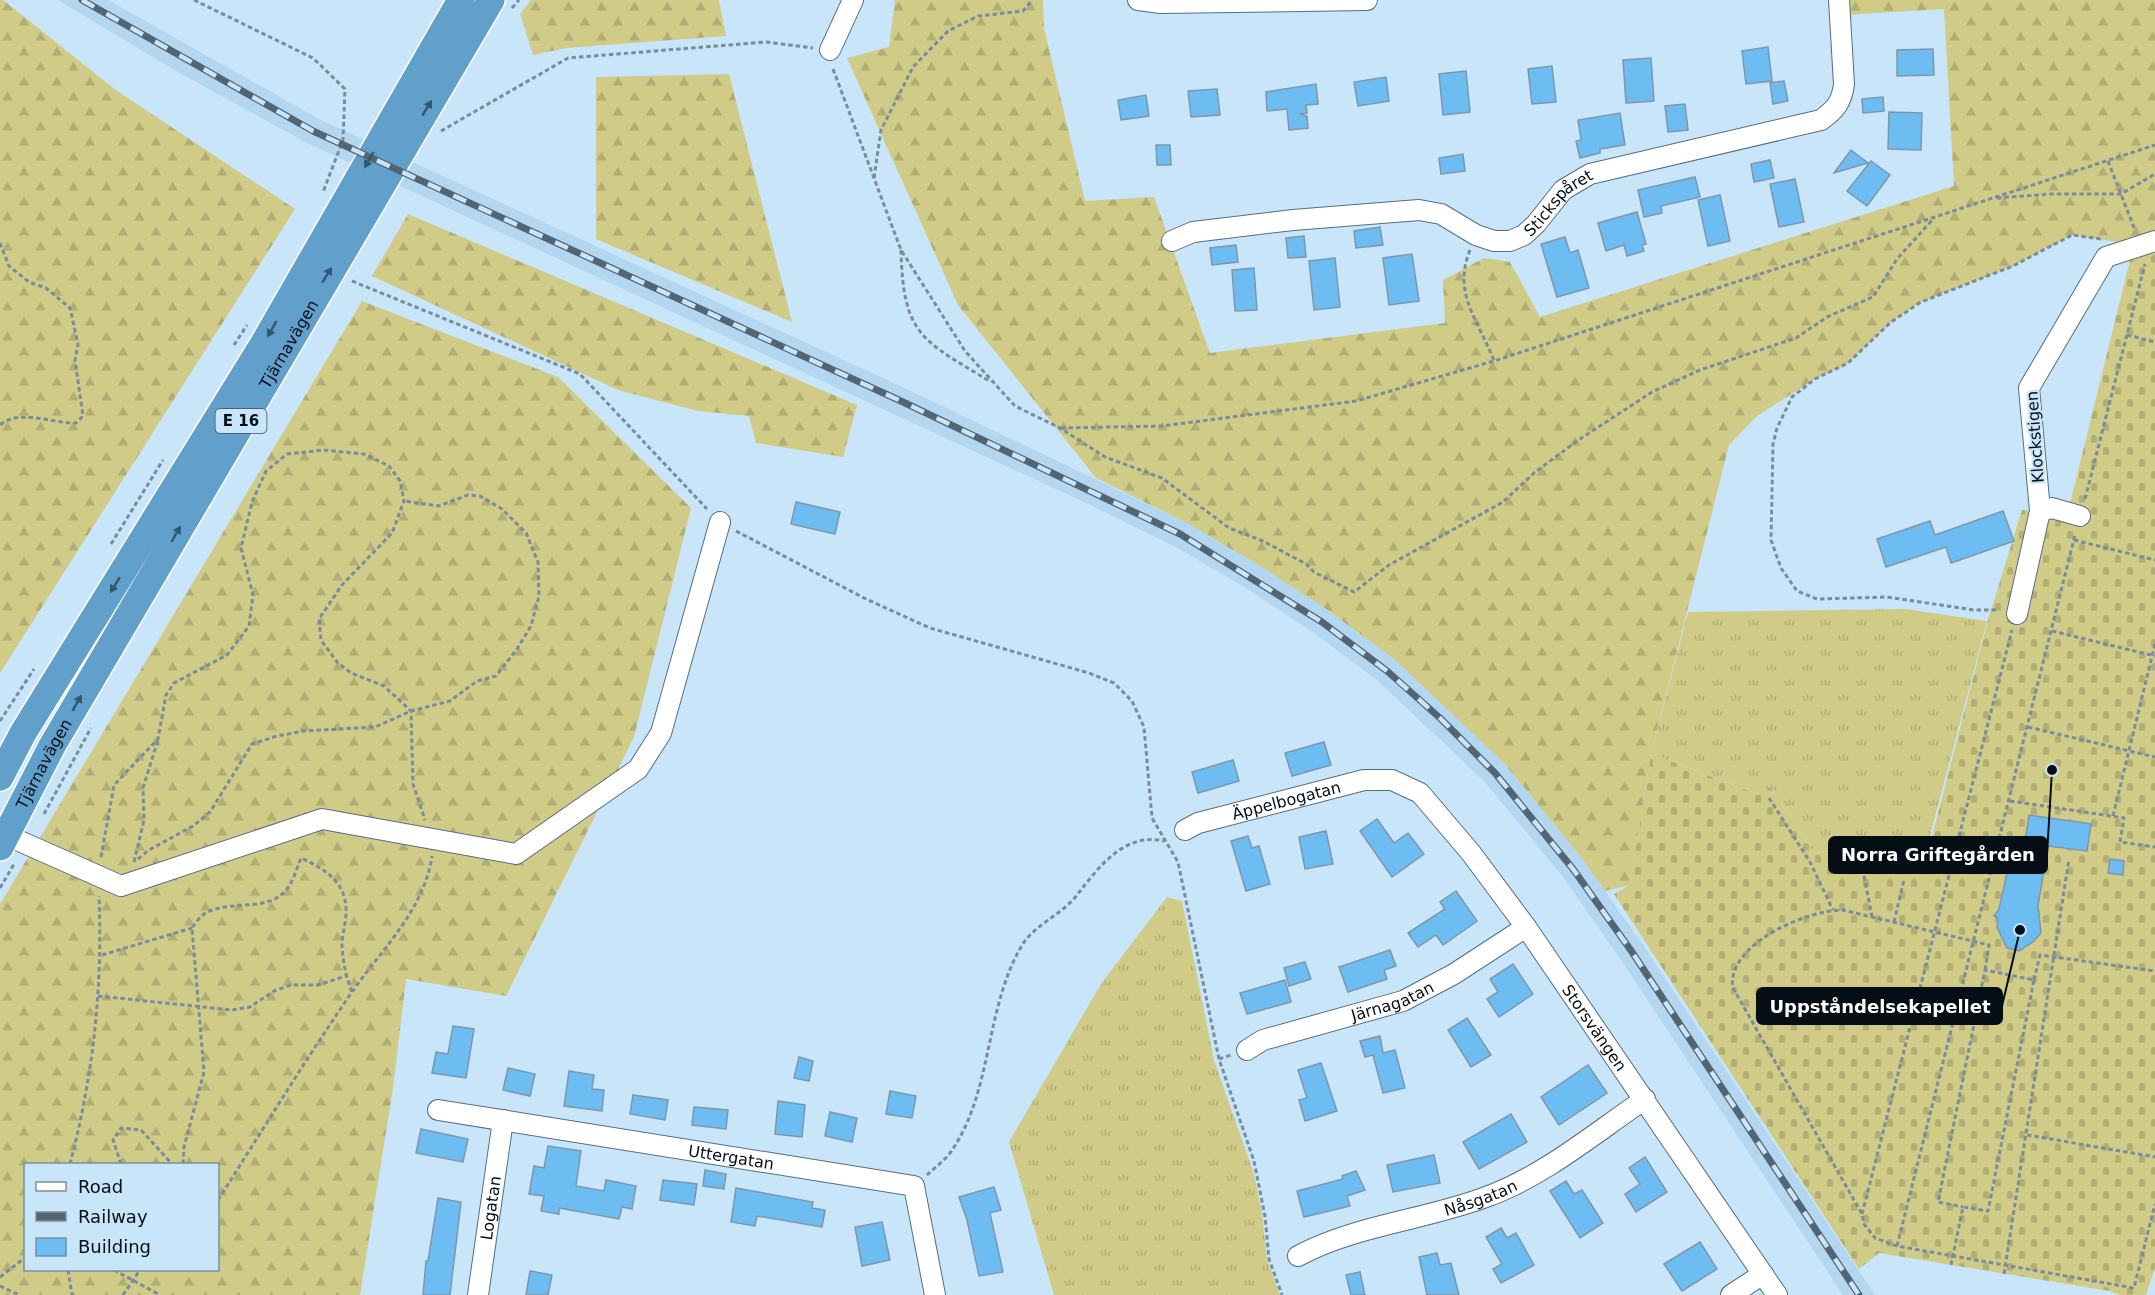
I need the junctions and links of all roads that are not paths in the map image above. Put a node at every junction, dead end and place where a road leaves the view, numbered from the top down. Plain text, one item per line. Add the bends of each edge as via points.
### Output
1 (461, 0) edge
2 (491, 0) edge
3 (853, 0) edge
4 (1138, 0) edge
5 (1367, 0) edge
6 (1839, 0) edge
7 (830, 50) road end
8 (1172, 241) dead end
9 (2148, 247) edge
10 (2040, 511) junction
11 (2080, 516) road end
12 (720, 522) road end
13 (2017, 614) road end
14 (0, 777) edge
15 (1392, 780) joint
16 (1185, 830) road end
17 (3, 841) edge
18 (1526, 927) junction
19 (1247, 1050) dead end
20 (1645, 1099) junction
21 (438, 1110) dead end
22 (503, 1120) junction
23 (1298, 1256) dead end
24 (1763, 1274) junction
25 (478, 1295) edge
26 (935, 1295) edge
27 (1731, 1295) edge
28 (1777, 1295) edge

1 -> 14 highway, Tjärnavägen / E 16 via 264,343 23,733
17 -> 2 highway, Tjärnavägen / E 16 via 58,735
3 - 7 street
4 - 5 street
6 - 8 street, Stickspåret via 1842,98 1821,120 1590,174 1563,190 1524,236 1510,242 1476,235 1441,214 1419,210 1215,229 1193,232
9 - 10 street, Klockstigen via 2106,257 2029,388
10 - 11 street via 2052,508
10 - 13 street, Klockstigen
12 - 17 street via 661,733 638,769 516,854 322,819 121,886
15 - 16 street, Äppelbogatan via 1364,780 1198,823
15 - 18 street, Storsvängen via 1420,793
18 - 19 street, Järnagatan via 1454,974 1403,1001 1263,1040
18 - 20 street, Storsvängen
20 - 23 street, Nåsgatan via 1533,1175 1490,1196 1444,1212 1325,1241
20 - 24 street, Storsvängen
21 - 22 street, Uttergatan
22 - 25 street, Logatan
22 - 26 street, Uttergatan via 914,1186
24 - 27 street
24 - 28 street, Storsvängen

